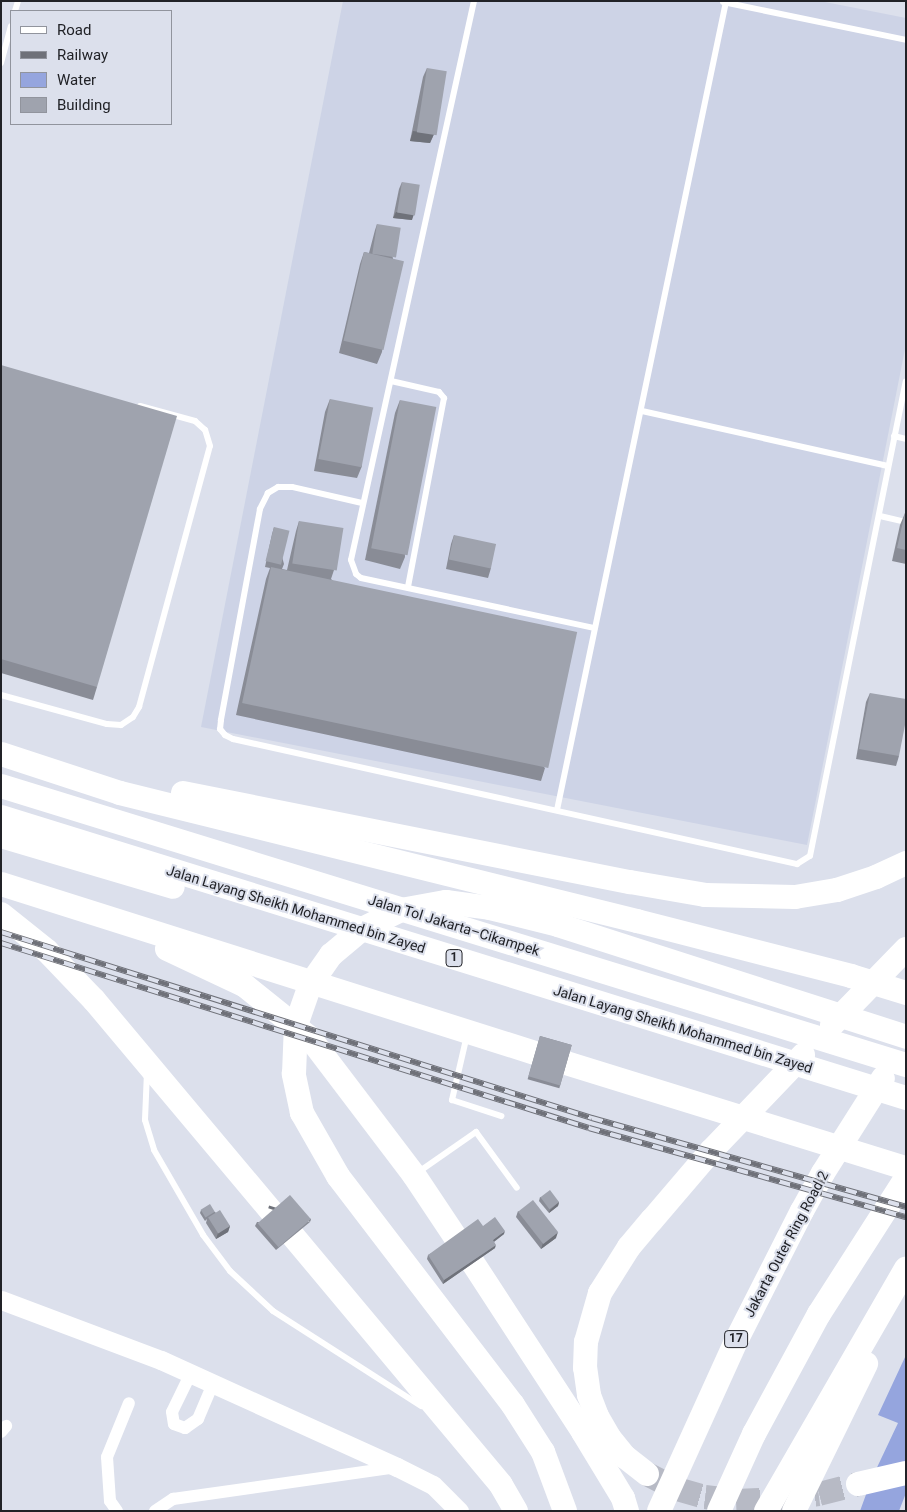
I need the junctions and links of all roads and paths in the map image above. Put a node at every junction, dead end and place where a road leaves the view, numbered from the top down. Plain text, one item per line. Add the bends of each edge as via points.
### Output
1 (474, 1) edge
2 (724, 2) edge
3 (10, 30) edge
4 (906, 40) edge
5 (1, 63) edge
6 (391, 381) junction
7 (906, 382) edge
8 (131, 403) edge
9 (642, 411) junction
10 (894, 436) junction
11 (906, 439) edge
12 (888, 466) junction
13 (362, 503) junction
14 (880, 516) junction
15 (906, 522) edge
16 (408, 587) junction
17 (595, 628) junction
18 (1, 695) edge
19 (1, 749) edge
20 (1, 754) edge
21 (1, 786) edge
22 (1, 802) edge
23 (557, 810) junction
24 (1, 817) edge
25 (1, 836) edge
26 (906, 863) edge
27 (1, 884) edge
28 (84, 910) junction
29 (1, 914) edge
30 (906, 949) edge
31 (906, 993) edge
32 (468, 1031) junction
33 (906, 1037) edge
34 (906, 1042) edge
35 (535, 1053) edge
36 (566, 1063) edge
37 (147, 1064) junction
38 (906, 1065) edge
39 (906, 1082) edge
40 (906, 1098) edge
41 (906, 1112) edge
42 (501, 1116) dead end
43 (906, 1168) edge
44 (414, 1175) junction
45 (906, 1178) edge
46 (517, 1188) dead end
47 (272, 1212) edge
48 (293, 1236) edge
49 (456, 1238) edge
50 (474, 1263) edge
51 (906, 1270) edge
52 (906, 1282) edge
53 (1, 1300) edge
54 (191, 1373) junction
55 (213, 1384) junction
56 (128, 1403) dead end
57 (426, 1409) dead end
58 (432, 1414) dead end
59 (463, 1440) junction
60 (397, 1467) junction
61 (906, 1473) edge
62 (647, 1474) tunnel mouth
63 (858, 1484) tunnel mouth
64 (117, 1511) edge
65 (155, 1511) edge
66 (459, 1511) edge
67 (516, 1511) edge
68 (565, 1511) edge
69 (627, 1511) edge
70 (659, 1511) edge
71 (719, 1511) edge
72 (766, 1511) edge
73 (794, 1511) edge

1 - 6 lane
2 - 4 lane
2 - 9 lane
3 - 5 lane
6 - 13 lane
6 - 16 lane via 439,392 444,398
7 - 10 lane
8 - 18 lane via 196,421 206,430 210,446 139,707 121,725 107,724
9 - 12 lane
9 - 17 lane
10 - 11 lane
10 - 12 lane
12 - 14 lane
13 - 16 lane via 351,560 356,574 361,578
13 - 23 lane via 292,487 278,487 268,493 260,509 220,729 233,739
14 - 15 lane
14 - 23 lane via 810,856 804,862 790,864
16 - 17 lane
17 - 23 lane
19 - 26 highway via 155,787 705,895 795,897 836,890
20 - 31 highway via 120,792 665,928
21 - 38 highway, Jalan Tol Jakarta–Cikampek / 1
22 - 39 highway, Jalan Layang Sheikh Mohammed bin Zayed / 1
24 - 40 highway, Jalan Layang Sheikh Mohammed bin Zayed / 1
25 - 41 highway, 1
27 - 28 highway
28 - 32 highway
28 - 44 highway via 244,985 288,1020 310,1038
29 - 37 highway via 67,972
30 - 62 highway via 733,1128 629,1247 600,1294 586,1342 589,1395 609,1437
32 - 35 highway
32 - 42 lane via 452,1100
33 - 68 highway via 558,925 490,908 446,902 401,910 362,929 331,955 310,985 296,1025 294,1074 302,1113 338,1176 513,1405 543,1452
34 - 70 highway, Jakarta Outer Ring Road 2 / 17 via 823,1173 738,1336
36 - 43 highway
37 - 47 highway
37 - 57 lane via 144,1106 148,1135 161,1166 214,1252 250,1292 273,1311
44 - 46 lane via 476,1132
44 - 49 highway
45 - 71 highway via 815,1321 754,1434
48 - 59 highway
50 - 69 highway via 624,1498
51 - 72 highway
52 - 73 highway
53 - 54 street
54 - 55 street
54 - 55 street via 172,1412 174,1424 185,1428 198,1419
55 - 60 street
56 - 64 street via 107,1457 110,1500
58 - 59 lane
59 - 67 highway via 501,1485
60 - 65 street via 173,1499
60 - 66 street via 433,1485
61 - 63 highway

